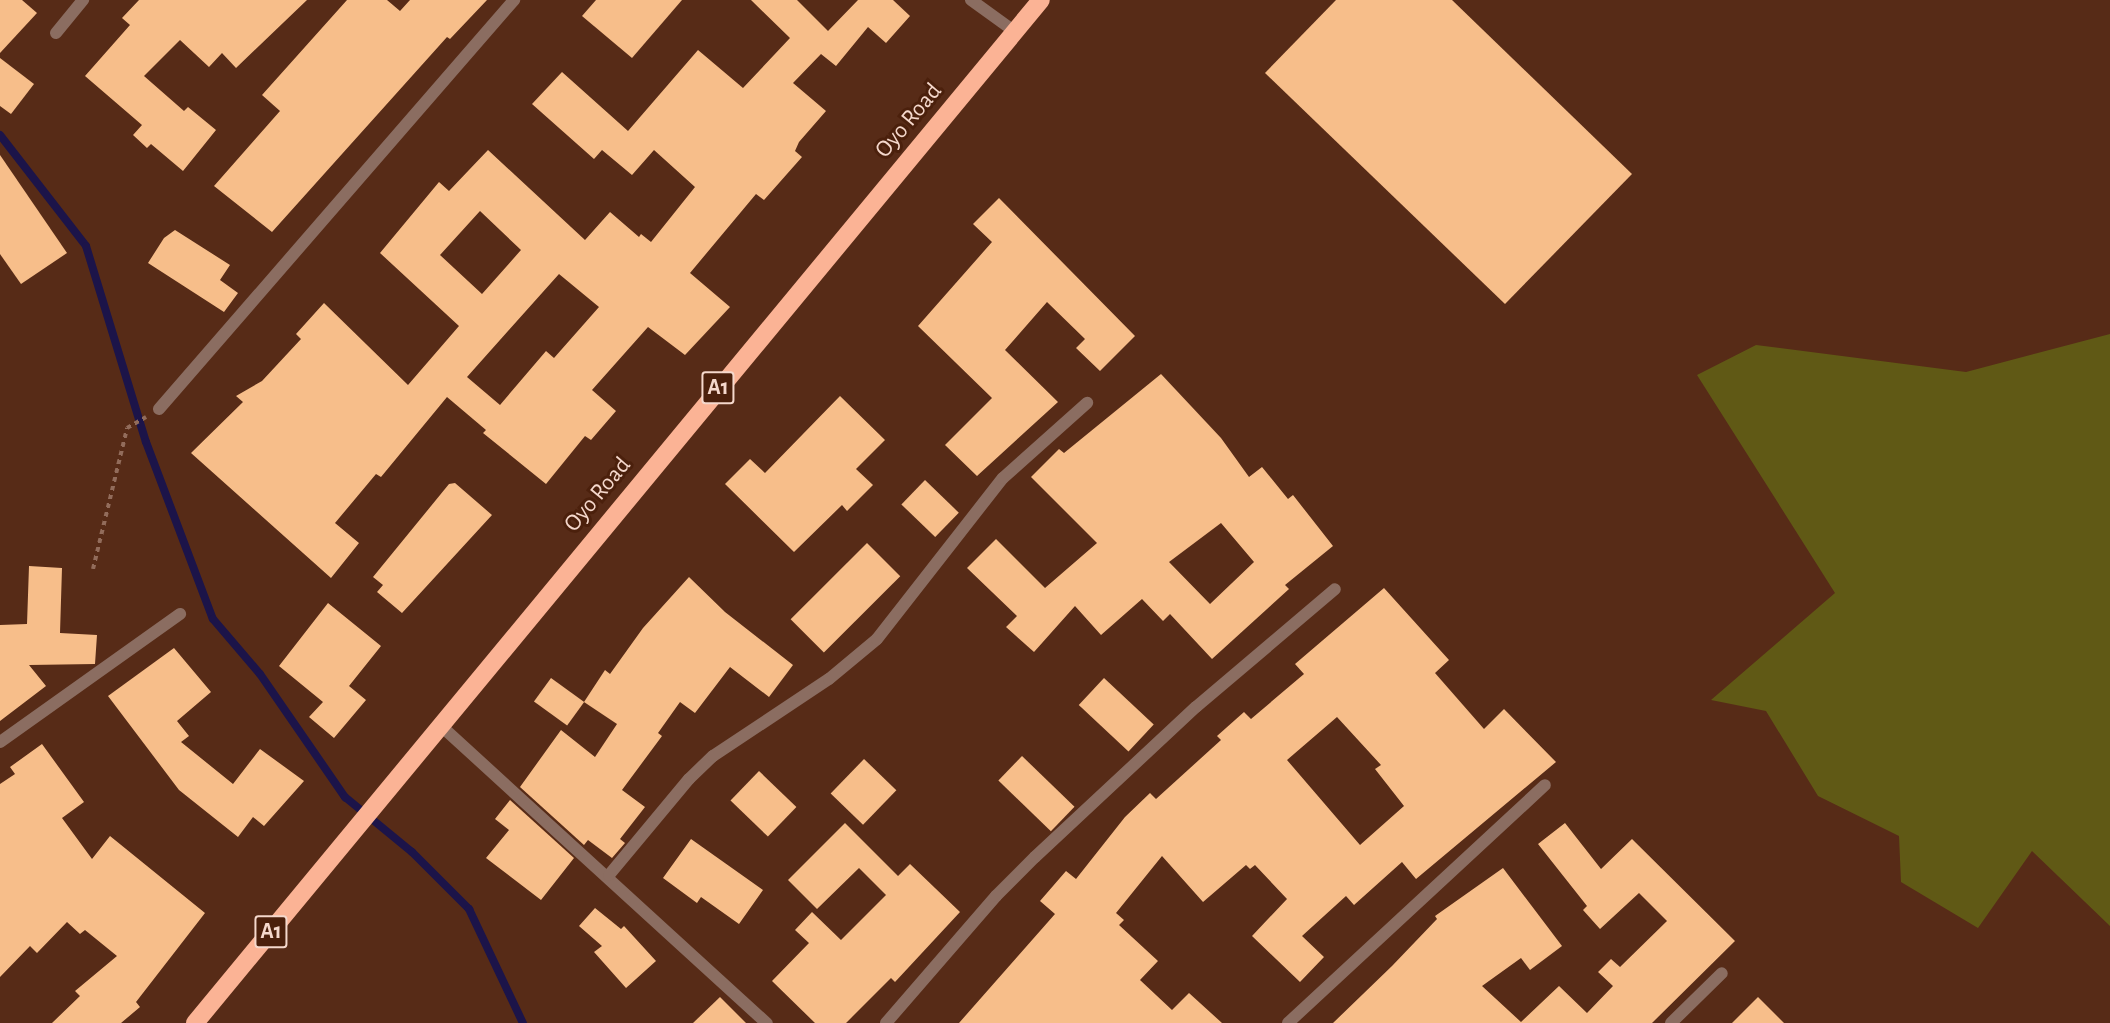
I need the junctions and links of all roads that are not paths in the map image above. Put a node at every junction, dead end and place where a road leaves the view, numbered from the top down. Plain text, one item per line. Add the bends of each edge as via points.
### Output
1 (83, 0) edge
2 (513, 0) edge
3 (971, 0) edge
4 (1041, 0) edge
5 (1014, 31) junction
6 (56, 33) dead end
7 (1087, 404) dead end
8 (159, 409) dead end
9 (1335, 589) dead end
10 (180, 614) dead end
11 (439, 724) junction
12 (0, 742) edge
13 (1545, 785) dead end
14 (609, 875) junction
15 (1722, 974) dead end
16 (195, 1023) edge
17 (767, 1023) edge
18 (886, 1023) edge
19 (1288, 1023) edge
20 (1671, 1023) edge

1 - 6 street
2 - 8 street
3 - 5 street
4 - 5 highway, Oyo Road / A1
5 - 11 highway, Oyo Road / A1
7 - 14 street via 1003,478 877,639 829,679 713,756 689,778
9 - 18 street via 1196,708 1035,857
10 - 12 street
11 - 14 street
11 - 16 highway, Oyo Road / A1
13 - 19 street
14 - 17 street
15 - 20 street

